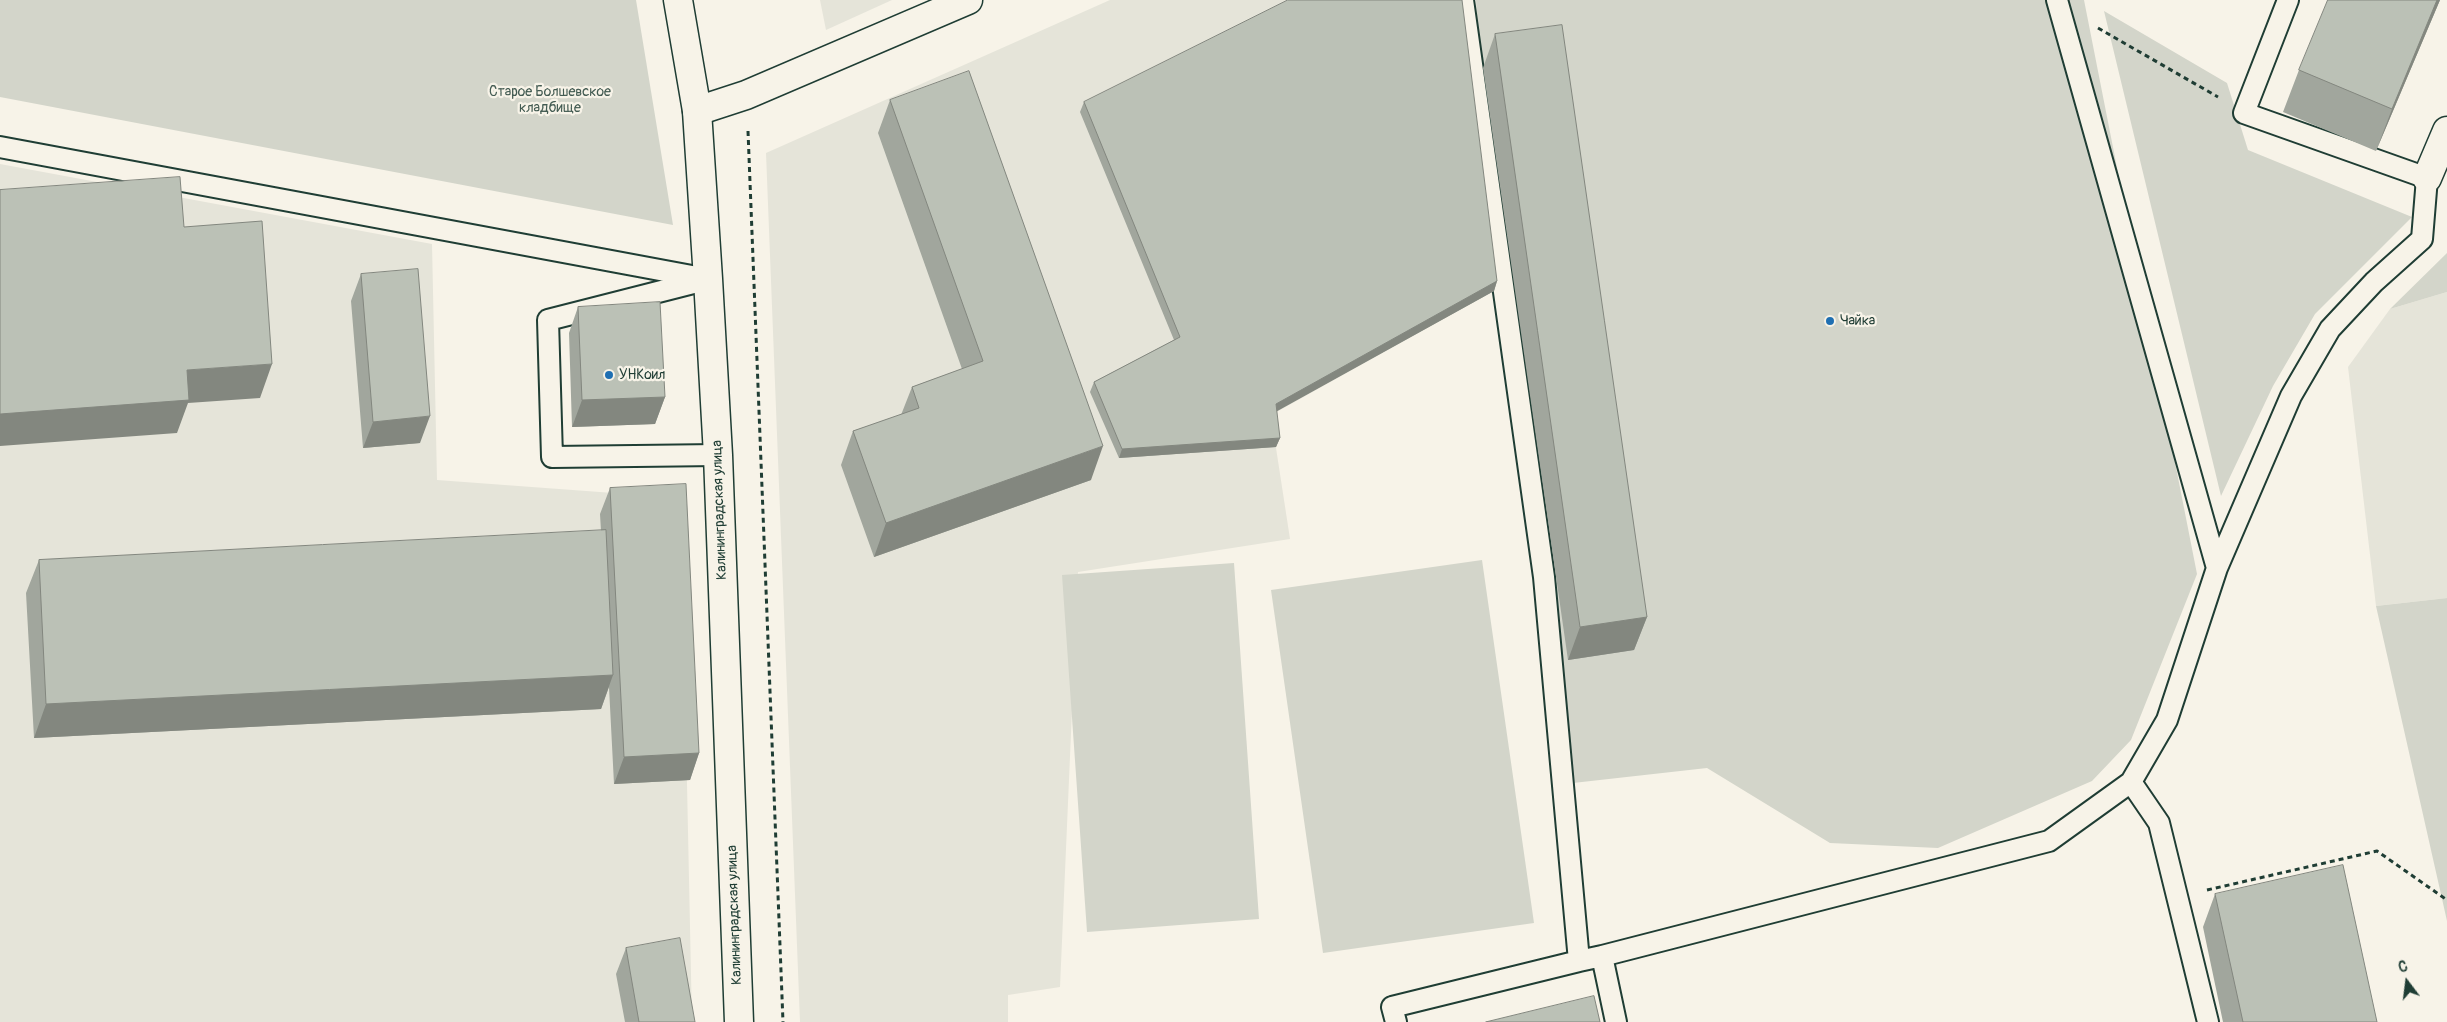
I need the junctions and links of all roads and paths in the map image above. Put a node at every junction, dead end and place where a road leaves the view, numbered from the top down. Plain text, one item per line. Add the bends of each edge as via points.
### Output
1 (678, 0) edge
2 (968, 0) edge
3 (1463, 0) edge
4 (2288, 0) edge
5 (2058, 2) edge
6 (746, 96) junction
7 (696, 111) junction
8 (2244, 113) junction
9 (2447, 131) edge
10 (0, 147) edge
11 (2427, 178) junction
12 (708, 279) junction
13 (718, 455) junction
14 (2217, 568) junction
15 (2131, 782) junction
16 (2177, 897) junction
17 (2447, 900) edge
18 (1602, 956) junction
19 (1579, 961) junction
20 (739, 1022) edge
21 (783, 1022) edge
22 (1396, 1022) edge
23 (1616, 1022) edge
24 (2208, 1022) edge

1 - 7 street, Калининградская улица
2 - 6 street
3 - 19 lane via 1544,577
4 - 8 lane
5 - 8 path
5 - 14 lane
6 - 7 street
6 - 21 path
7 - 12 street, Калининградская улица
8 - 11 lane
9 - 11 street
10 - 12 lane
11 - 14 lane via 2422,239 2374,282 2330,329 2291,396
12 - 13 street, Калининградская улица
12 - 13 lane via 548,320 552,457
13 - 20 street, Калининградская улица
14 - 15 lane via 2168,720
15 - 16 lane via 2159,823
15 - 18 lane via 2049,841
16 - 17 path via 2377,851
16 - 24 lane
18 - 19 lane
18 - 23 lane
19 - 22 lane via 1392,1007

